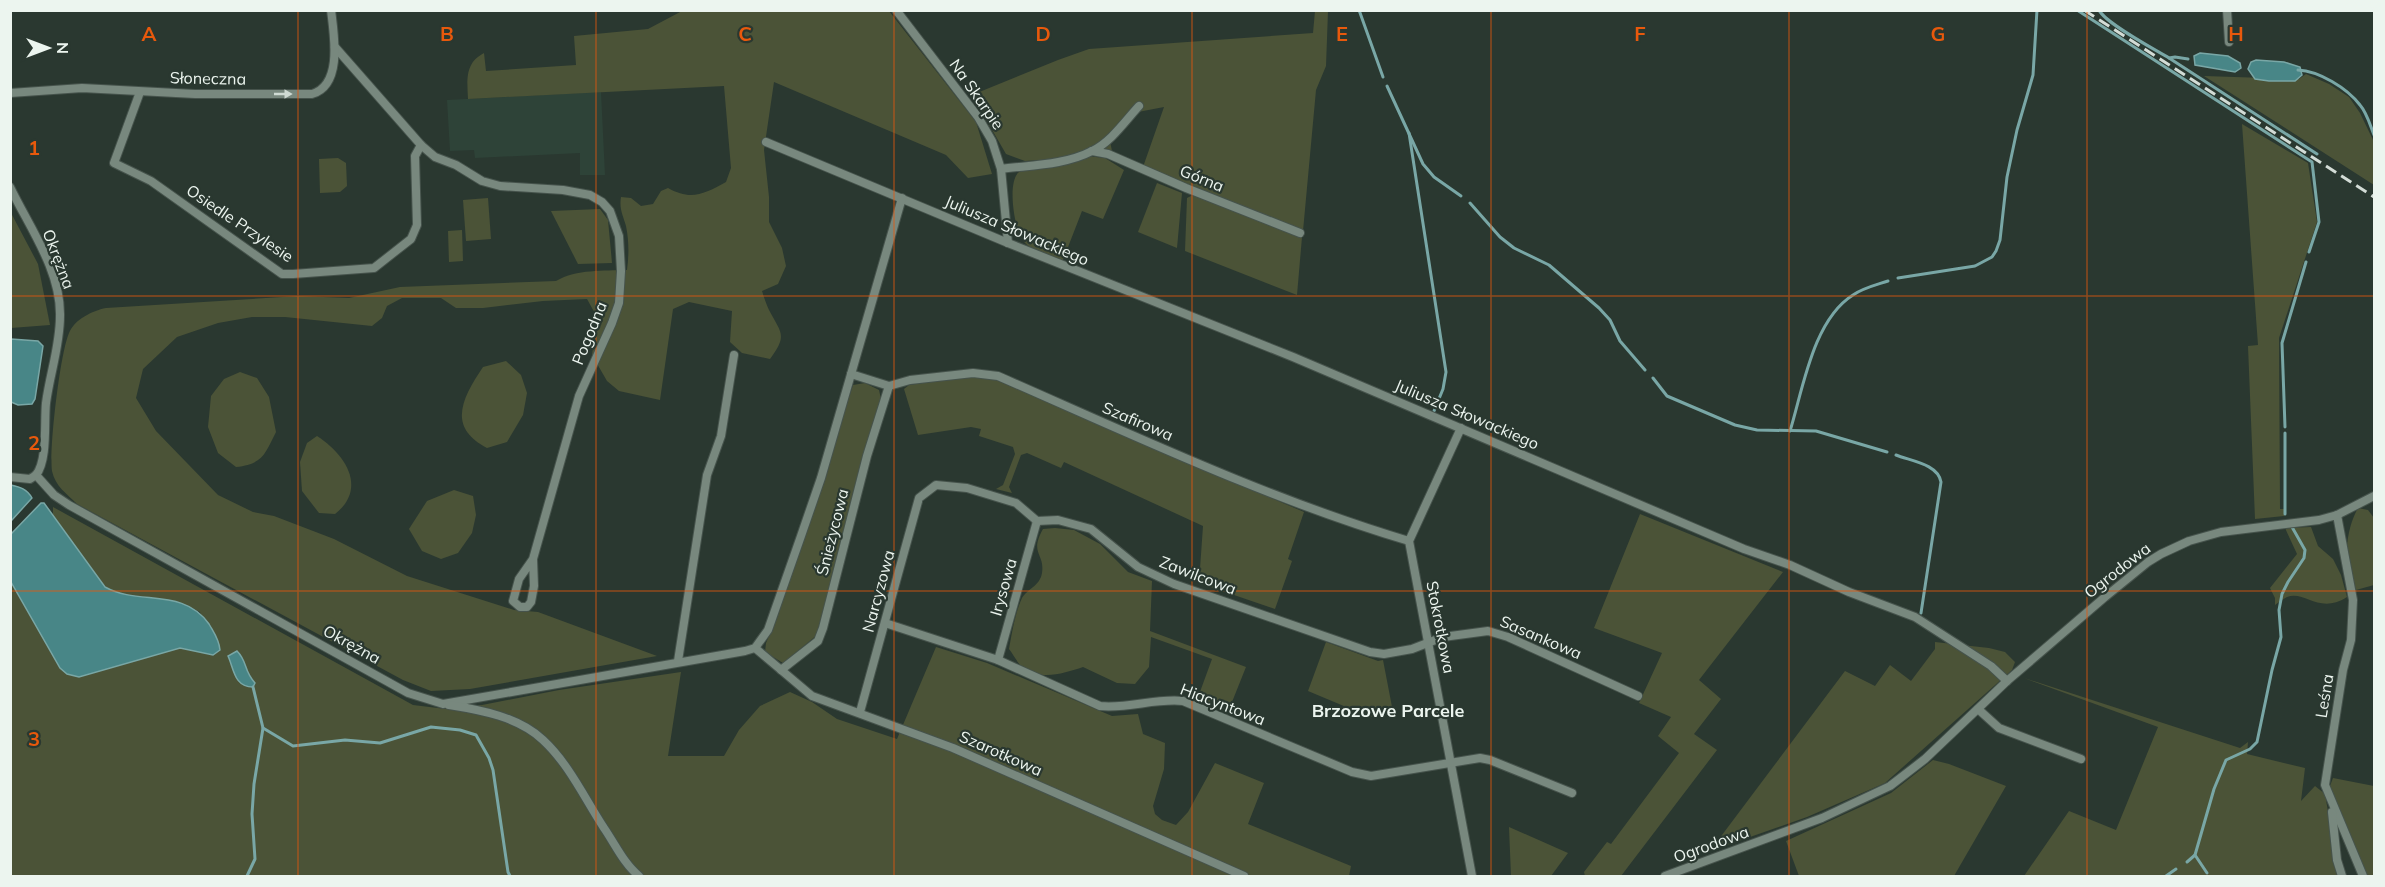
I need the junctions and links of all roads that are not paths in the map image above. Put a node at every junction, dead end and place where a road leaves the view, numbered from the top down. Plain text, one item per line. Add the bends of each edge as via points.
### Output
1 (331, 10) edge
2 (896, 10) edge
3 (2227, 10) edge
4 (2229, 42) dead end
5 (335, 47) junction
6 (140, 92) junction
7 (10, 93) edge
8 (1139, 106) dead end
9 (766, 142) dead end
10 (421, 145) junction
11 (1092, 151) junction
12 (1001, 169) junction
13 (10, 187) edge
14 (902, 198) junction
15 (1300, 233) dead end
16 (1008, 243) junction
17 (734, 355) dead end
18 (851, 374) junction
19 (889, 386) junction
20 (1461, 428) junction
21 (36, 475) junction
22 (10, 477) edge
23 (2374, 496) edge
24 (2337, 515) junction
25 (1037, 521) junction
26 (1409, 541) junction
27 (533, 559) junction
28 (885, 623) junction
29 (1428, 642) junction
30 (755, 648) junction
31 (998, 660) junction
32 (678, 661) junction
33 (781, 670) junction
34 (2007, 681) junction
35 (1638, 696) dead end
36 (443, 704) junction
37 (1978, 709) junction
38 (860, 712) junction
39 (2081, 759) dead end
40 (1451, 762) junction
41 (1572, 793) dead end
42 (2331, 802) junction
43 (639, 876) edge
44 (1244, 876) edge
45 (1472, 876) edge
46 (1665, 876) edge
47 (2342, 876) edge
48 (2363, 876) edge

1 - 5 street, Słoneczna
2 - 12 street, Na Skarpie via 986,129
3 - 4 street
6 -> 5 street, Słoneczna via 321,92 327,86
5 - 10 street
6 - 7 street, Słoneczna via 82,88
6 - 10 street, Osiedle Przylesie via 114,162 150,181 282,273 374,268 411,239 417,225 415,156
8 - 11 street
9 - 14 street, Juliusza Słowackiego
10 - 27 street, Pogodna via 435,157 482,181 590,195 602,202 615,220 621,260 619,303 579,396
11 - 12 street via 1066,160
11 - 15 street, Górna via 1108,154
12 - 16 street, Na Skarpie
13 - 21 street, Okrężna via 42,249 59,302 42,465
14 - 16 street, Juliusza Słowackiego
14 - 18 street
16 - 20 street, Juliusza Słowackiego
17 - 32 street via 721,436 707,475
18 - 19 street
18 - 30 street via 801,536 768,630
19 - 26 street, Szafirowa via 973,373 998,376 1342,521
19 - 33 street, Śnieżycowa via 823,628 818,640
20 - 26 street
20 - 34 street, Juliusza Słowackiego via 1915,617 1991,666
21 - 22 street via 30,479
21 - 36 street, Okrężna via 69,505 408,693
23 - 24 street, Ogrodowa
24 - 34 street, Ogrodowa via 2221,532 2174,547 2134,572
24 - 42 street, Leśna via 2353,600 2351,640 2325,784
25 - 28 street, Narcyzowa via 1016,503 967,488 936,485 919,498
25 - 29 street, Zawilcowa via 1058,520 1091,529 1138,567 1174,584 1370,652 1384,654
25 - 31 street, Irysowa
26 - 29 street, Stokrotkowa
27 - 27 street, Pogodna via 533,596 527,607 520,608 513,601 515,588
28 - 31 street, Hiacyntowa
28 - 38 street, Narcyzowa
29 - 35 street, Sasankowa via 1488,631
29 - 40 street, Stokrotkowa
30 - 32 street
30 - 33 street, Szarotkowa
31 - 40 street, Hiacyntowa via 1100,706 1183,702 1371,776
32 - 36 street, Okrężna
33 - 38 street, Szarotkowa via 812,696
34 - 37 street, Ogrodowa
36 - 43 street via 502,718 542,739 558,756
37 - 39 street via 1999,728
37 - 46 street, Ogrodowa via 1913,770 1885,789 1822,818
38 - 44 street, Szarotkowa via 953,748
40 - 41 street, Hiacyntowa via 1490,760
40 - 45 street, Stokrotkowa
42 - 47 street
42 - 48 street, Leśna

